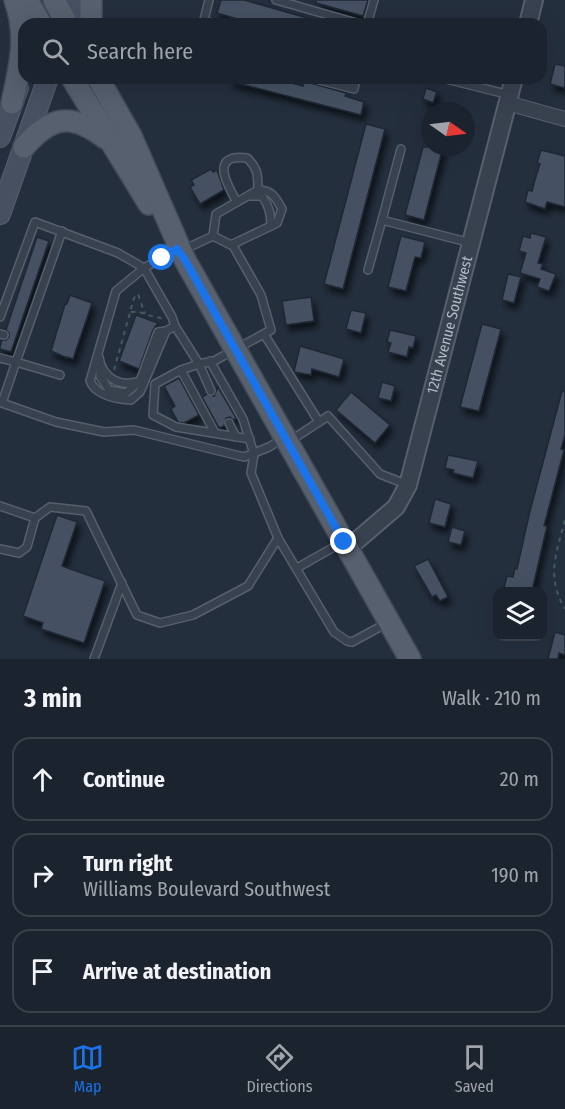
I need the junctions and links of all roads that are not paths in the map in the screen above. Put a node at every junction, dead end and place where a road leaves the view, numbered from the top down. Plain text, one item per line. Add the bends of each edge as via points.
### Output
1 (15, 0) edge
2 (27, 0) edge
3 (52, 0) edge
4 (76, 0) edge
5 (91, 0) edge
6 (209, 0) edge
7 (276, 0) edge
8 (374, 0) edge
9 (534, 0) edge
10 (21, 18) edge
11 (38, 18) edge
12 (44, 18) edge
13 (64, 18) edge
14 (70, 18) edge
15 (91, 18) edge
16 (205, 18) edge
17 (339, 18) edge
18 (369, 18) edge
19 (530, 18) edge
20 (18, 73) edge
21 (19, 84) edge
22 (46, 84) edge
23 (75, 84) edge
24 (101, 84) edge
25 (110, 84) edge
26 (335, 84) edge
27 (355, 84) edge
28 (461, 84) edge
29 (512, 84) edge
30 (508, 99) junction
31 (12, 103) junction
32 (565, 119) edge
33 (0, 136) edge
34 (131, 136) junction
35 (108, 140) junction
36 (24, 147) junction
37 (401, 149) dead end
38 (258, 190) junction
39 (248, 196) junction
40 (237, 202) junction
41 (0, 214) edge
42 (382, 220) junction
43 (271, 226) junction
44 (62, 231) junction
45 (213, 236) junction
46 (471, 243) junction
47 (232, 244) junction
48 (181, 252) junction
49 (20, 261) junction
50 (28, 265) dead end
51 (144, 268) junction
52 (368, 270) dead end
53 (15, 275) junction
54 (23, 278) dead end
55 (10, 289) junction
56 (19, 292) dead end
57 (4, 304) junction
58 (14, 307) dead end
59 (0, 317) edge
60 (9, 320) dead end
61 (175, 326) junction
62 (166, 331) junction
63 (264, 334) junction
64 (236, 350) junction
65 (98, 354) junction
66 (0, 357) edge
67 (16, 362) junction
68 (210, 362) junction
69 (199, 364) junction
70 (100, 368) junction
71 (181, 370) junction
72 (60, 375) dead end
73 (140, 381) junction
74 (212, 392) dead end
75 (1, 403) edge
76 (319, 422) junction
77 (229, 423) dead end
78 (215, 434) junction
79 (236, 437) junction
80 (250, 439) junction
81 (286, 440) junction
82 (254, 454) junction
83 (408, 485) junction
84 (0, 506) edge
85 (35, 518) junction
86 (278, 538) junction
87 (346, 545) junction
88 (0, 549) edge
89 (297, 568) junction
90 (122, 583) junction
91 (389, 621) junction
92 (94, 659) edge
93 (410, 659) edge

1 - 10 main road
2 - 11 main road
3 - 12 main road
3 - 13 main road
4 - 14 main road
5 - 15 main road
6 - 16 lane
7 - 17 lane
8 - 18 lane
9 - 19 street
20 - 31 main road
21 - 31 main road
22 - 36 main road
23 - 35 main road
24 - 34 main road
25 - 34 main road
26 - 27 lane via 354,89
28 - 30 lane
29 - 30 street, 12th Avenue Southwest
30 - 32 street
30 - 46 street, 12th Avenue Southwest
31 - 33 main road
34 - 48 main road
35 - 36 main road via 88,125 68,121 38,131
35 - 48 main road
36 - 41 main road
37 - 42 lane
38 - 39 lane
38 - 40 lane via 254,165 247,158 231,159 223,171
38 - 43 lane via 275,196 282,209 277,223
39 - 40 lane
39 - 43 lane via 261,196 270,212
40 - 45 lane via 216,214
42 - 46 lane
42 - 52 lane
43 - 47 lane
44 - 49 lane via 35,222 30,247
44 - 51 lane
44 - 67 lane via 43,270 19,340
45 - 47 lane
45 - 48 lane
46 - 83 street, 12th Avenue Southwest
47 - 63 lane via 261,295 271,330
48 - 51 lane
48 - 64 main road
49 - 50 lane
49 - 53 lane
51 - 61 lane
51 - 65 lane via 116,291
53 - 54 lane
53 - 55 lane
55 - 56 lane
55 - 57 lane
57 - 58 lane
57 - 59 lane
59 - 60 lane
61 - 62 lane
61 - 69 lane
62 - 65 lane via 140,393 131,400 98,392 92,386
62 - 73 lane via 158,332
63 - 64 lane
63 - 76 lane
64 - 68 lane
64 - 81 main road
65 - 70 lane
66 - 67 lane
67 - 72 lane
67 - 75 lane
68 - 69 lane
68 - 80 lane via 243,419
69 - 71 lane
69 - 74 lane
70 - 73 lane via 113,380 130,384
70 - 73 lane via 100,376 109,390 126,393
71 - 78 lane
71 - 78 lane via 155,384 153,415 176,427
75 - 82 lane via 94,430 134,430 244,457
76 - 81 lane
76 - 83 lane via 328,416 380,474
77 - 79 lane
78 - 79 lane
79 - 80 lane
80 - 82 lane
81 - 82 lane
81 - 87 main road
82 - 86 lane via 251,473
83 - 87 street, 12th Avenue Southwest via 396,507
84 - 85 lane
85 - 88 lane via 27,547 19,553
85 - 90 lane via 50,507 86,511
86 - 89 lane
86 - 90 lane via 248,586 193,615 160,622 137,615
87 - 89 lane
87 - 91 main road
89 - 91 lane via 334,632 347,641 352,642
90 - 92 lane
91 - 93 main road

